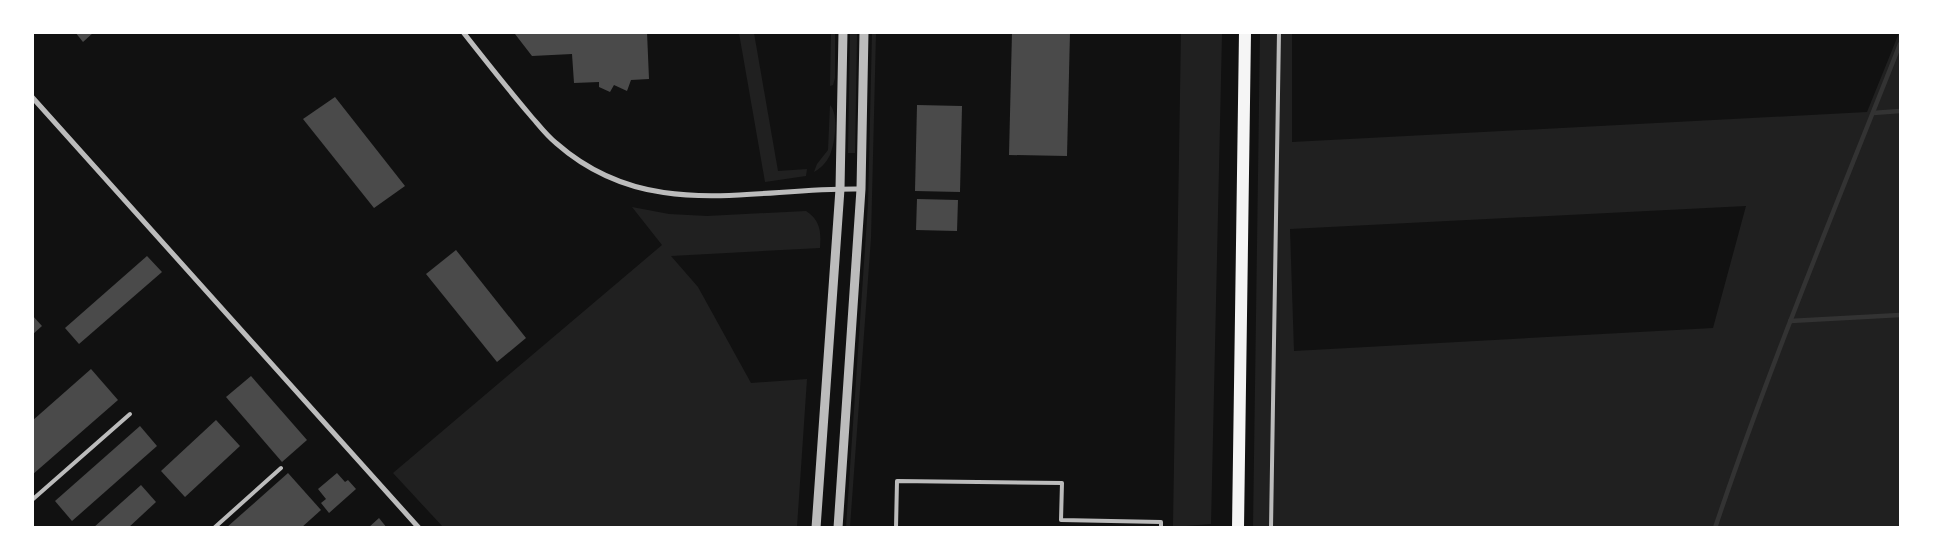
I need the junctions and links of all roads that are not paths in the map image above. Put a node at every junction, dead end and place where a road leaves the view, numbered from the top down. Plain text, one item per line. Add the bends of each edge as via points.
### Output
1 (463, 32) edge
2 (843, 32) edge
3 (864, 32) edge
4 (1245, 32) edge
5 (1279, 32) edge
6 (32, 97) edge
7 (840, 189) junction
8 (861, 189) junction
9 (130, 414) dead end
10 (281, 468) dead end
11 (32, 500) edge
12 (214, 528) edge
13 (419, 528) edge
14 (816, 528) edge
15 (838, 528) edge
16 (896, 528) edge
17 (1160, 528) edge
18 (1238, 528) edge
19 (1271, 528) edge

1 - 7 street via 554,142 599,173 643,190 682,196
2 - 7 street
3 - 8 street
4 - 18 highway
5 - 19 lane
6 - 13 street
7 - 8 street
7 - 14 street
8 - 15 street
9 - 11 lane
10 - 12 lane
16 - 17 lane via 898,481 1062,483 1061,520 1161,522

